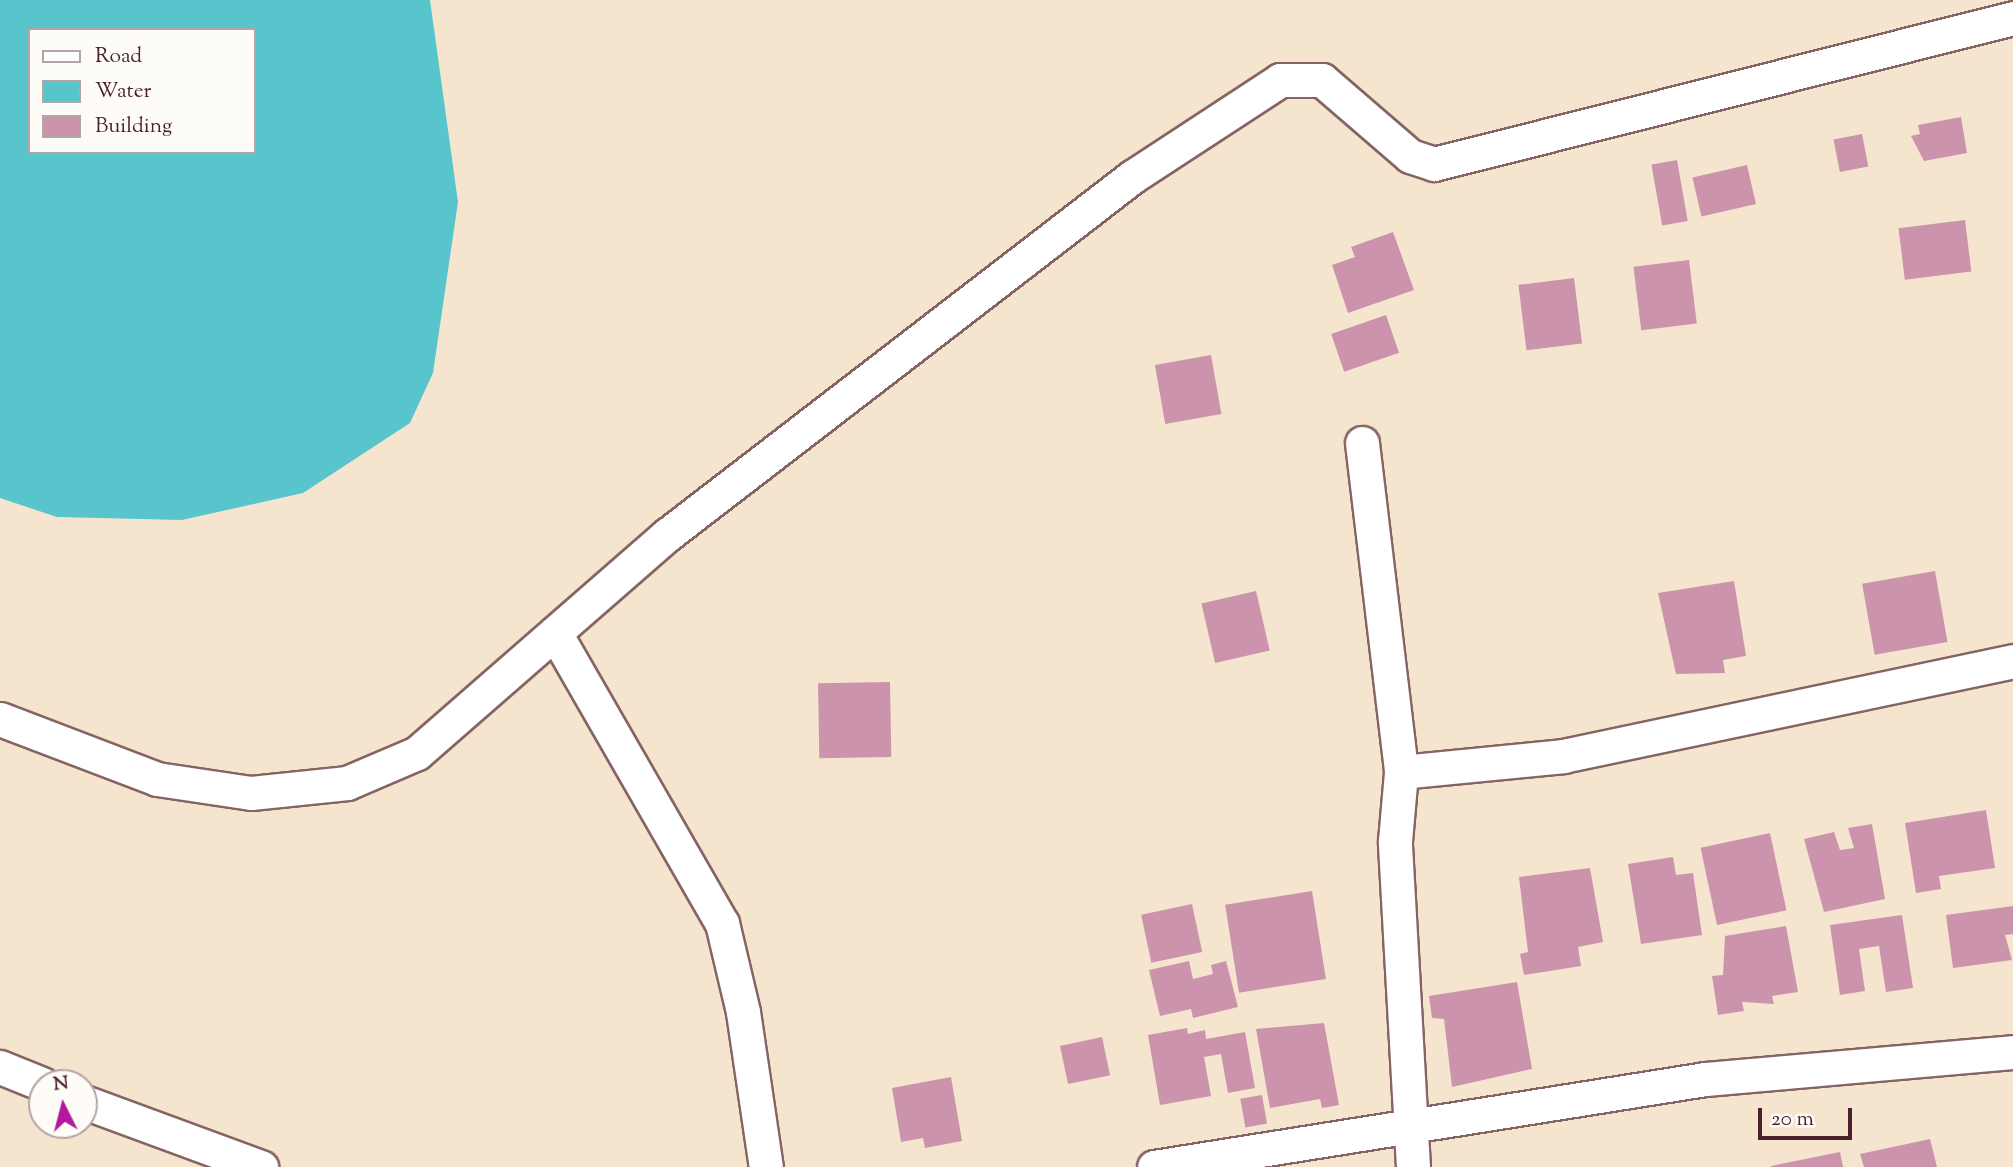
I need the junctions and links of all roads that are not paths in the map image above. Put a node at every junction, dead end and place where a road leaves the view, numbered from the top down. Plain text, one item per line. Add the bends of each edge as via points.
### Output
1 (2013, 18) edge
2 (1362, 443) dead end
3 (555, 633) junction
4 (2013, 661) edge
5 (0, 719) edge
6 (1401, 772) junction
7 (2013, 1052) edge
8 (0, 1067) edge
9 (28, 1078) edge
10 (98, 1106) edge
11 (1407, 1126) junction
12 (261, 1167) edge
13 (766, 1167) edge
14 (1154, 1167) edge
15 (1413, 1167) edge

1 - 3 street via 1434,164 1410,156 1322,80 1280,80 1132,177 667,535
2 - 6 street
3 - 5 street via 417,753 347,783 251,793 157,779
3 - 13 street via 722,923 743,1012
4 - 6 street via 1563,756
6 - 11 street via 1395,841
7 - 11 street via 1705,1079
8 - 9 street
10 - 12 street
11 - 14 street
11 - 15 street

